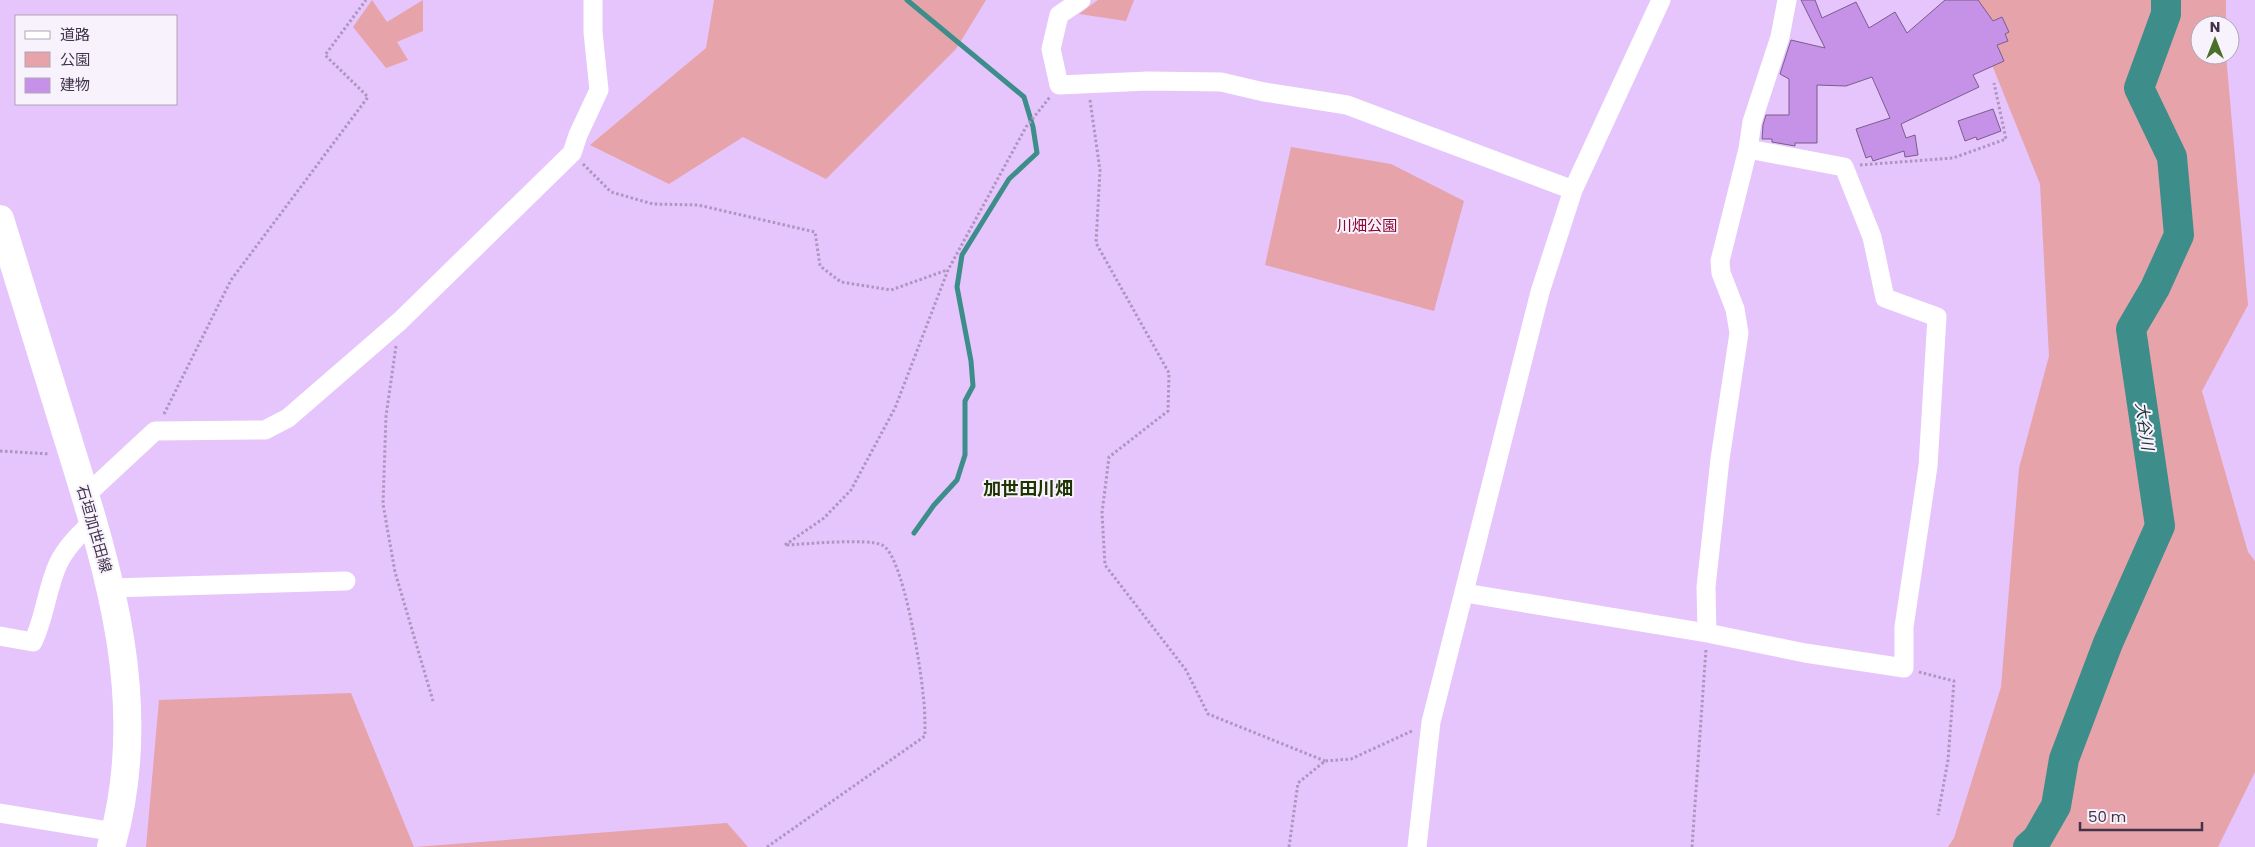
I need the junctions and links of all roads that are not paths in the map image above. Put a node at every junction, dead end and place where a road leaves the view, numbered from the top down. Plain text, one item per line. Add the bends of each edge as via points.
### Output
1 (593, 0) edge
2 (1081, 0) edge
3 (1661, 0) edge
4 (1788, 0) edge
5 (1748, 149) junction
6 (1573, 190) junction
7 (0, 219) edge
8 (85, 496) junction
9 (93, 522) junction
10 (346, 581) dead end
11 (111, 588) junction
12 (1465, 593) junction
13 (1707, 633) junction
14 (0, 636) edge
15 (0, 812) edge
16 (113, 840) edge
17 (1417, 847) edge

1 - 8 street via 599,90 572,153 400,321 288,418 265,430 155,432
2 - 6 street via 1059,15 1051,49 1059,85 1221,82 1347,105
3 - 6 street
4 - 5 street via 1780,37 1752,122
5 - 13 street via 1720,261 1739,332 1720,459 1706,587
5 - 13 street via 1844,167 1872,237 1885,298 1937,317 1928,466 1904,627 1904,668 1805,653
6 - 12 street via 1540,292
7 - 8 main road, 石垣加世田線
8 - 9 main road, 石垣加世田線
9 - 11 main road, 石垣加世田線
9 - 14 street via 76,536 58,564 34,642
10 - 11 street
11 - 16 main road, 石垣加世田線 via 126,666 128,710 128,747
12 - 13 street
12 - 17 street via 1431,722
15 - 16 street

